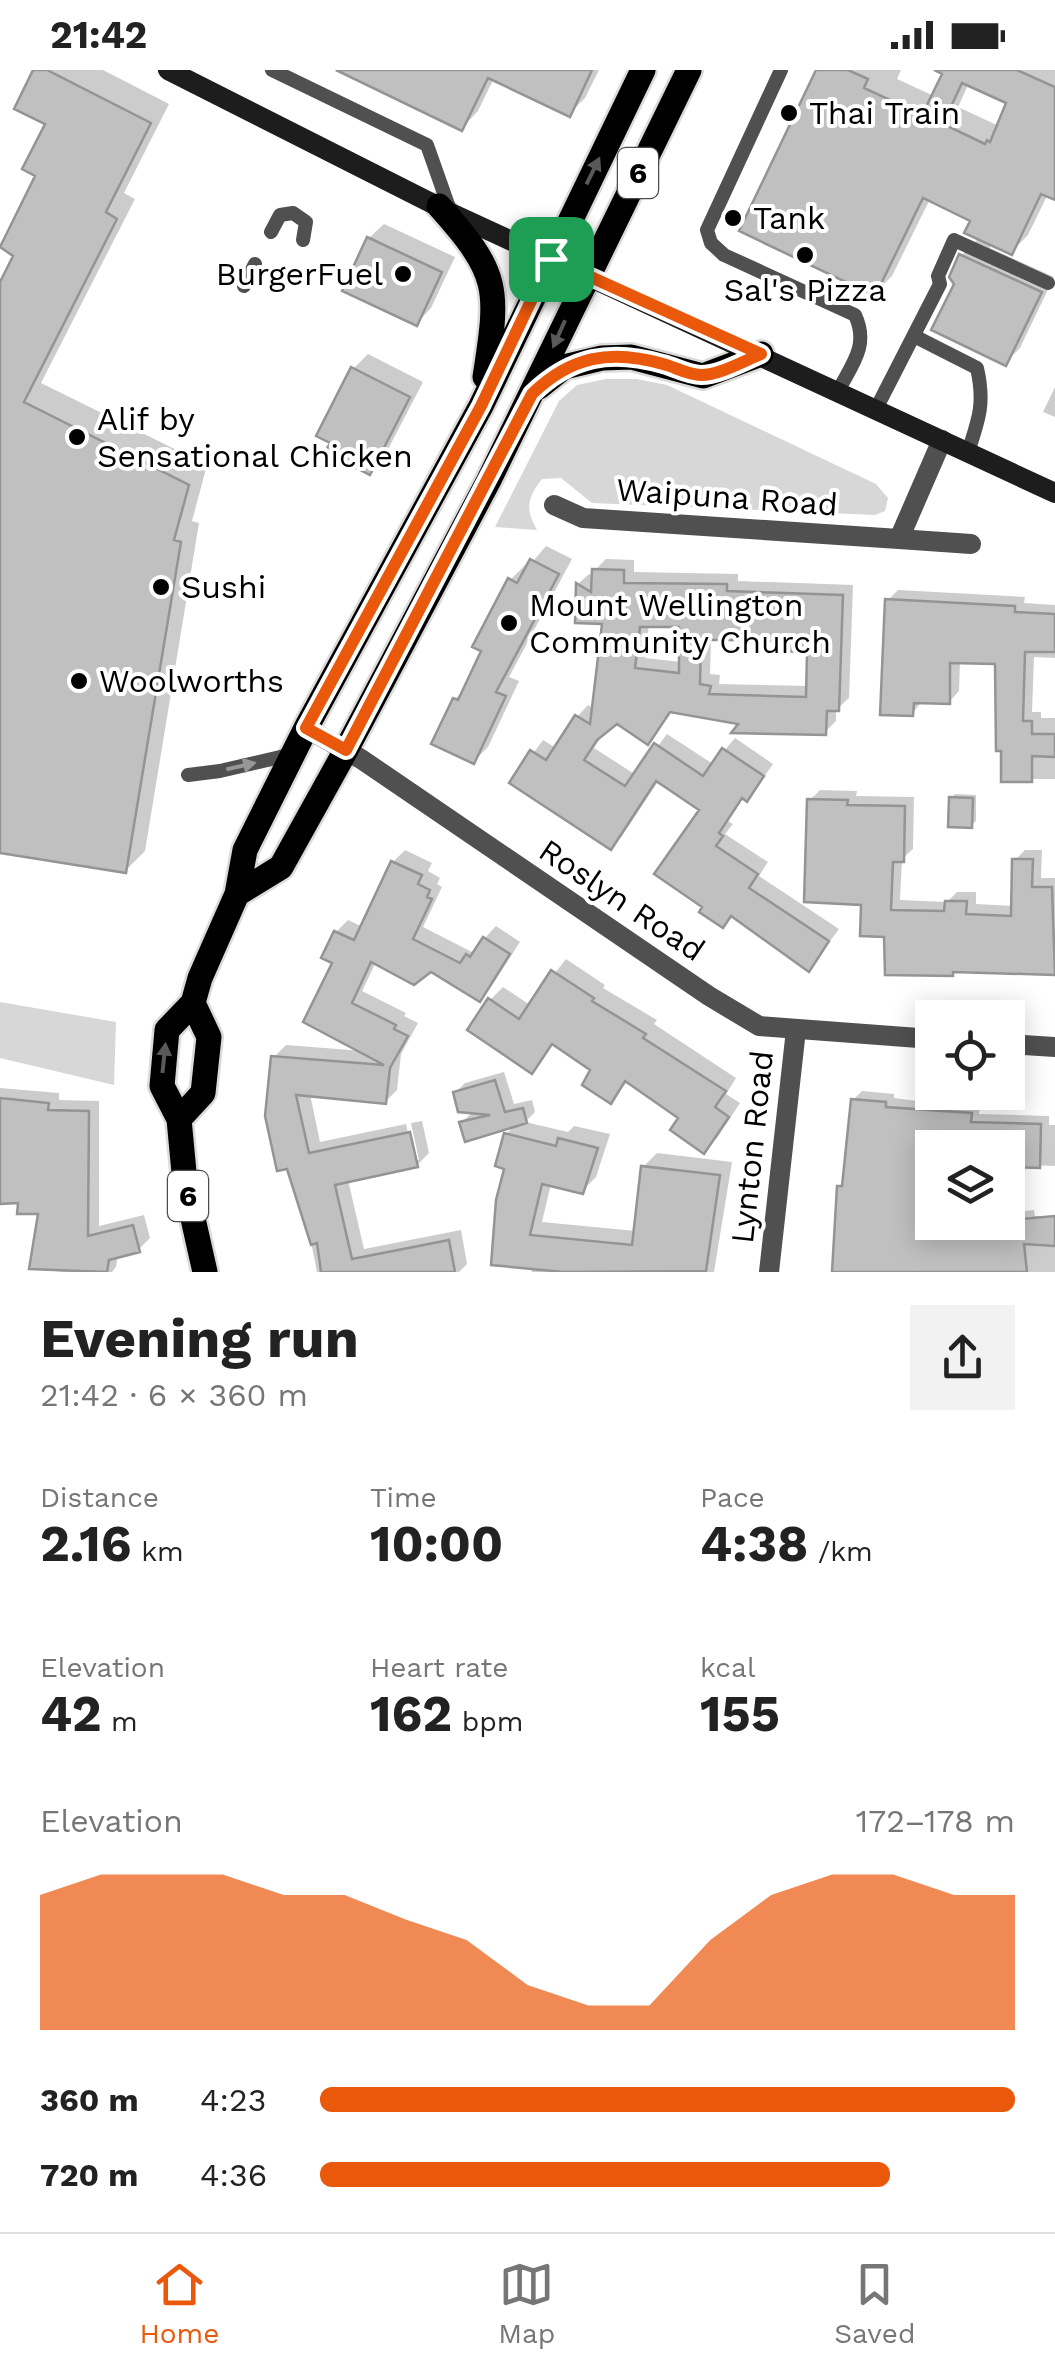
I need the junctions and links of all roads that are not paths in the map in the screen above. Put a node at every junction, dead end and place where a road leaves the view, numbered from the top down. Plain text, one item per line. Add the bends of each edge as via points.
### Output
1 (168, 70) edge
2 (272, 70) edge
3 (642, 70) edge
4 (689, 70) edge
5 (781, 70) edge
6 (445, 210) junction
7 (271, 232) dead end
8 (304, 240) dead end
9 (551, 259) junction
10 (255, 264) dead end
11 (586, 275) junction
12 (1048, 283) dead end
13 (244, 286) dead end
14 (914, 336) junction
15 (761, 354) junction
16 (838, 391) junction
17 (532, 394) junction
18 (481, 406) junction
19 (876, 409) junction
20 (942, 440) junction
21 (968, 452) junction
22 (1055, 493) edge
23 (554, 505) dead end
24 (899, 539) junction
25 (971, 544) dead end
26 (306, 728) junction
27 (346, 750) junction
28 (293, 754) junction
29 (188, 774) dead end
30 (238, 894) junction
31 (193, 1003) junction
32 (796, 1030) junction
33 (915, 1038) edge
34 (1025, 1045) edge
35 (1055, 1047) edge
36 (179, 1119) junction
37 (205, 1272) edge
38 (768, 1272) edge

1 - 6 main road
2 - 6 lane via 427,146
9 -> 3 main road, 6
4 - 11 main road, 6
5 - 16 lane via 707,230 724,255 855,315 863,332
6 - 9 main road
6 - 18 main road via 474,246 494,292
7 - 8 lane via 280,215 293,213 306,222
9 - 11 main road
9 - 18 main road, 6
10 - 13 lane
11 - 15 main road
11 -> 17 main road, 6
12 - 14 lane via 954,240
14 - 19 lane
14 - 21 lane via 977,368 981,415
15 - 16 main road
15 - 17 main road via 704,376 631,357 590,360 564,367
16 - 19 main road
17 - 27 main road, 6
18 - 26 main road, 6
19 - 20 main road
20 - 21 main road
20 - 24 street
21 - 22 main road
23 - 24 street, Waipuna Road via 583,518
24 - 25 street, Waipuna Road
26 - 27 street, Roslyn Road
26 - 28 main road, 6
27 - 30 main road, 6 via 280,867
27 - 32 street, Roslyn Road via 738,1015 759,1026
29 -> 28 lane
28 - 30 main road, 6 via 244,850
30 - 31 main road, 6
31 - 36 main road via 209,1037 203,1093
36 -> 31 main road, 6 via 162,1086 167,1030
32 - 33 street, Roslyn Road
32 - 38 street, Lynton Road
34 - 35 street
36 - 37 main road, 6

